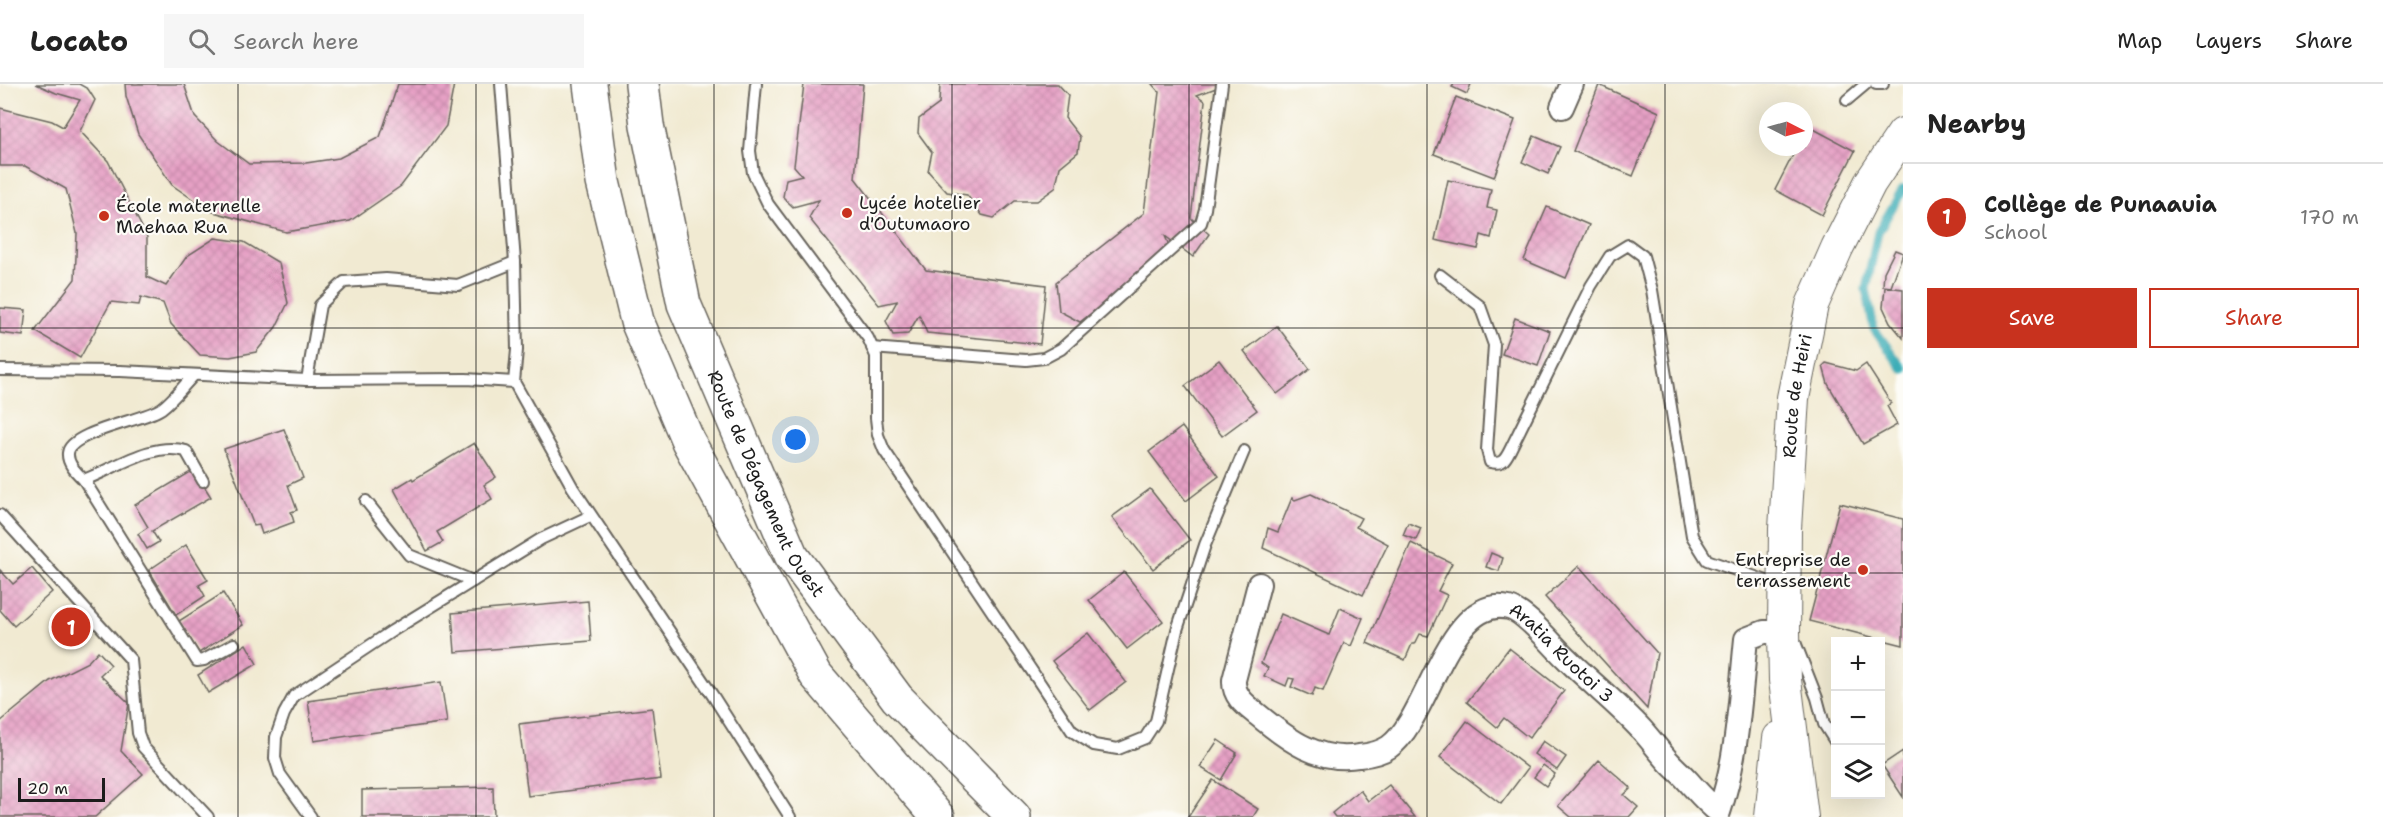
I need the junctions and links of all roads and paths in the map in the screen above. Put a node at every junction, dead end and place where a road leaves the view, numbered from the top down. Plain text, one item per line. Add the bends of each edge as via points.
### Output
1 (501, 84) edge
2 (590, 84) edge
3 (642, 84) edge
4 (756, 84) edge
5 (1221, 84) edge
6 (1572, 84) edge
7 (1866, 84) edge
8 (1876, 84) edge
9 (1883, 84) edge
10 (1847, 100) dead end
11 (1562, 107) dead end
12 (1903, 134) edge
13 (515, 261) junction
14 (1440, 275) dead end
15 (872, 348) junction
16 (0, 370) edge
17 (194, 375) junction
18 (308, 380) junction
19 (514, 382) junction
20 (1244, 451) dead end
21 (84, 480) junction
22 (203, 481) dead end
23 (366, 501) dead end
24 (0, 516) edge
25 (590, 516) junction
26 (473, 580) junction
27 (1259, 584) dead end
28 (1784, 611) junction
29 (234, 644) dead end
30 (1785, 680) junction
31 (1831, 735) edge
32 (1805, 812) edge
33 (1715, 815) edge
34 (208, 817) edge
35 (311, 817) edge
36 (790, 817) edge
37 (938, 817) edge
38 (1014, 817) edge
39 (1772, 817) edge

1 - 13 lane
2 - 37 highway via 603,182 637,321 688,441 816,675
3 - 38 highway, Route de Dégagement Ouest via 684,304 790,555 897,698
4 - 15 lane via 750,151 753,173 768,204
5 - 15 lane via 1201,223 1061,349 1044,358 1026,360
6 - 11 street
7 - 10 lane
8 - 9 lane
12 - 28 main road, Route de Heiri via 1869,183 1812,305 1794,398
13 - 18 lane via 458,285 387,279 344,282 320,305
13 - 19 lane
14 - 28 lane via 1480,306 1494,345 1487,450 1490,462 1497,464 1504,462 1610,255 1628,246 1643,256 1652,290 1692,536 1707,560
15 - 20 lane via 877,368 878,435 884,450 1072,731 1094,745 1118,748 1144,738 1156,721 1177,630 1205,545
16 - 17 lane
17 - 18 lane
17 - 21 lane via 161,410 85,436 70,448 72,467
18 - 19 lane
19 - 25 lane
21 - 22 lane via 144,454 169,449 186,451
21 - 29 lane via 197,662
23 - 26 lane via 409,555
24 - 34 lane via 131,660 138,733 143,747
25 - 26 lane via 541,539
25 - 36 lane
26 - 35 lane via 294,696 276,737 274,758 280,774
27 - 33 street, Aratia Ruotoi 3 via 1234,680 1236,694 1285,737 1306,748 1343,759 1388,748 1399,740 1462,629 1479,612 1495,606 1512,608 1606,694
28 - 30 main road, Route de Heiri
28 - 31 lane
28 - 33 street, Aratia Ruotoi 3 via 1764,632 1746,639 1729,784
30 - 32 main road, Route de Heiri
30 - 39 main road, Route de Heiri

